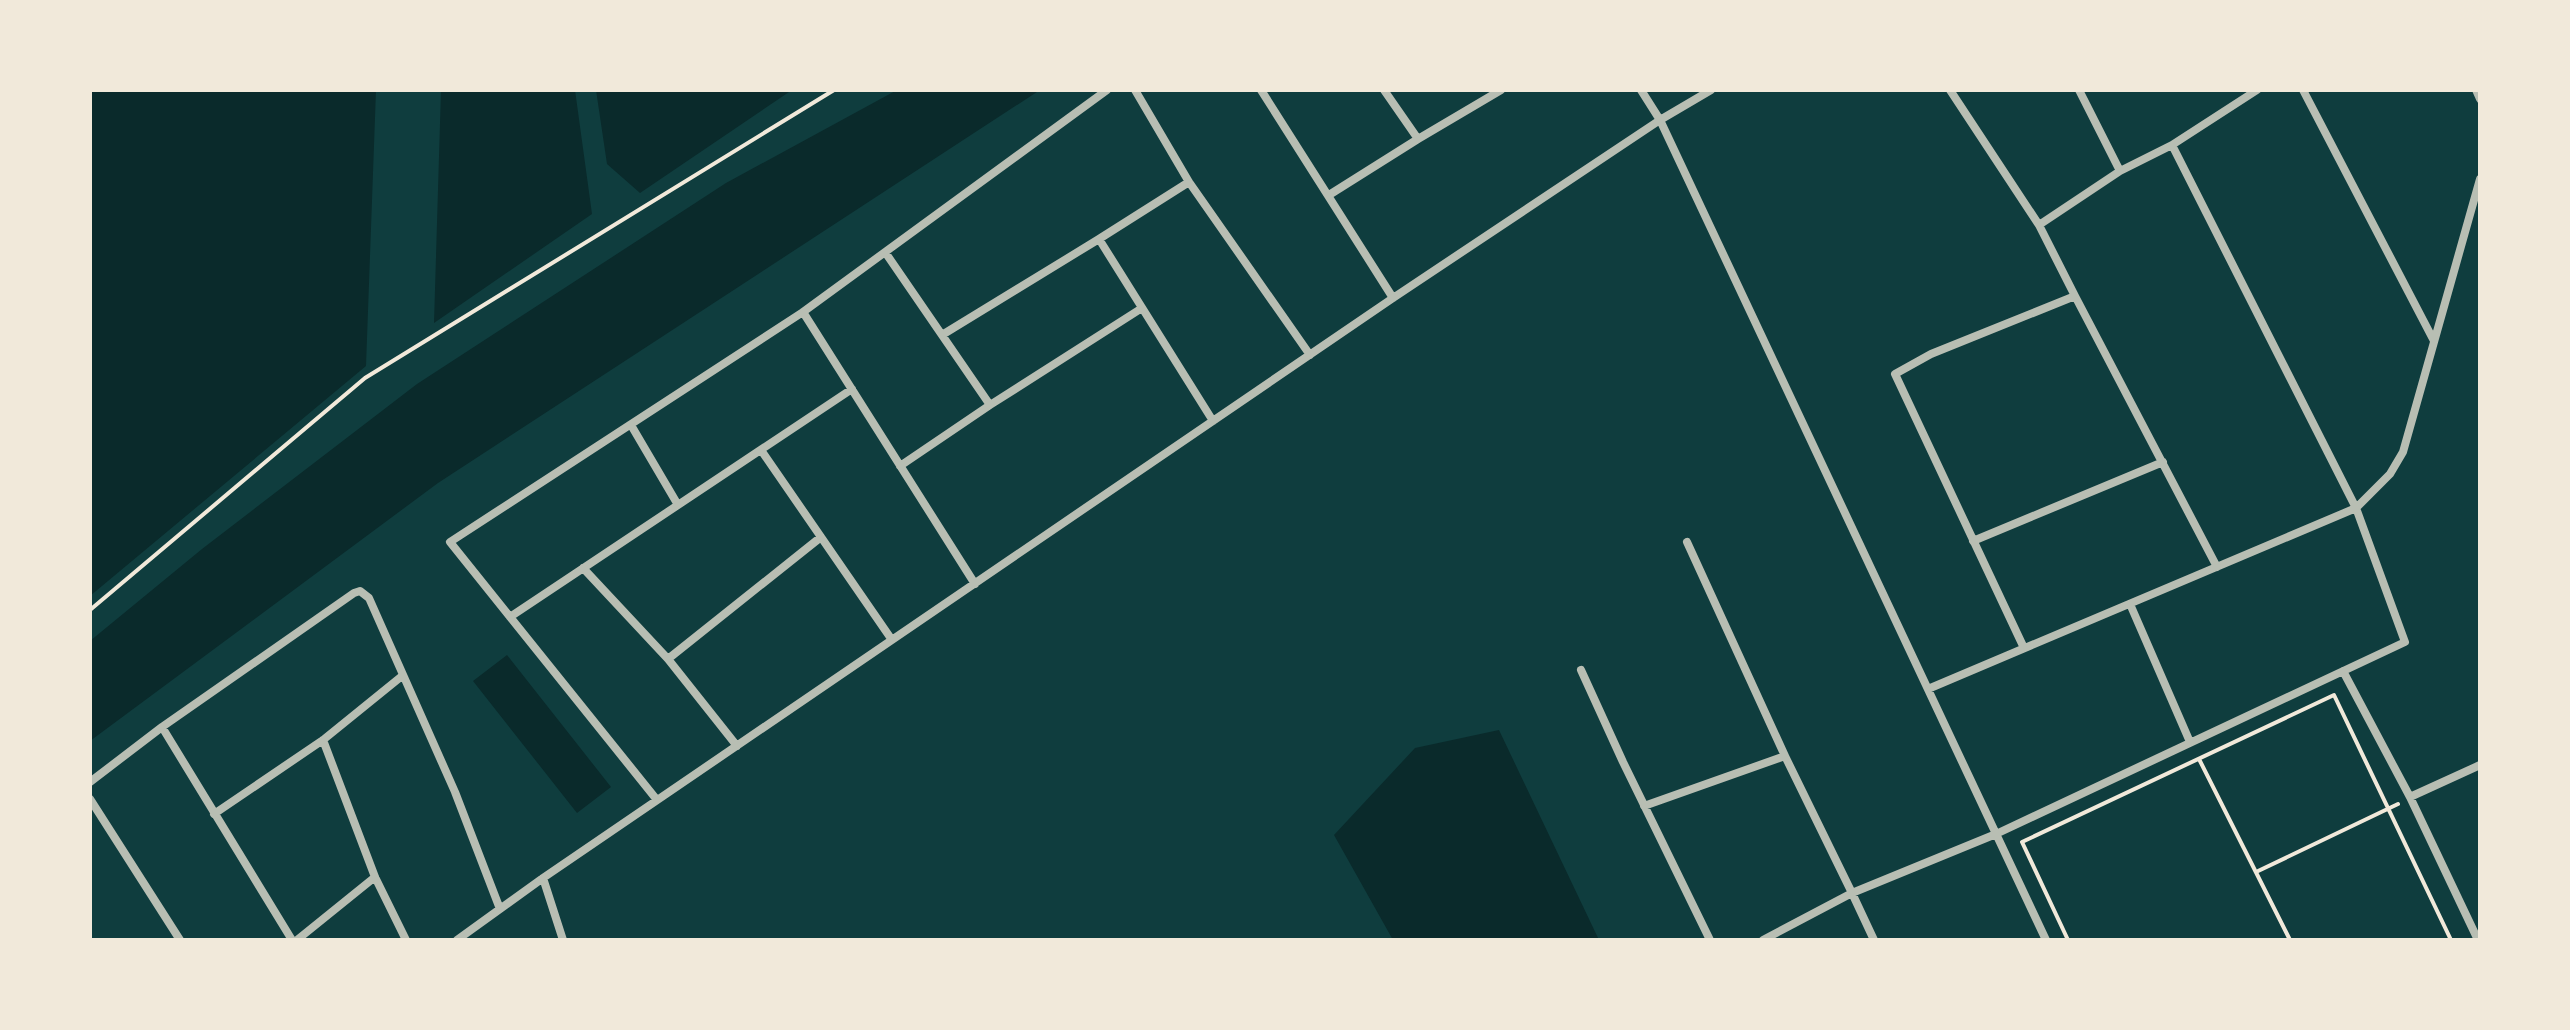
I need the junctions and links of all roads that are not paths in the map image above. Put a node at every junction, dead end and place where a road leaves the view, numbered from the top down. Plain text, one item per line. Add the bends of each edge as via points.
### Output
1 (1107, 90) edge
2 (1135, 90) edge
3 (1261, 90) edge
4 (1384, 90) edge
5 (1501, 90) edge
6 (1641, 90) edge
7 (1711, 90) edge
8 (1950, 90) edge
9 (2079, 90) edge
10 (2257, 90) edge
11 (2303, 90) edge
12 (2476, 90) edge
13 (2480, 99) edge
14 (1660, 120) junction
15 (1418, 139) junction
16 (2172, 145) junction
17 (2120, 171) junction
18 (2480, 179) edge
19 (1189, 182) junction
20 (1329, 195) junction
21 (2039, 225) junction
22 (1099, 239) junction
23 (885, 252) junction
24 (2075, 296) junction
25 (1393, 298) junction
26 (1142, 308) junction
27 (803, 312) junction
28 (942, 335) junction
29 (2434, 342) junction
30 (1310, 355) junction
31 (852, 389) junction
32 (990, 405) junction
33 (1213, 421) junction
34 (631, 425) junction
35 (761, 450) junction
36 (2163, 462) junction
37 (900, 466) junction
38 (678, 505) junction
39 (2356, 508) junction
40 (821, 537) junction
41 (1973, 541) junction
42 (1687, 542) dead end
43 (2217, 567) junction
44 (583, 568) junction
45 (975, 584) junction
46 (2130, 604) junction
47 (510, 617) junction
48 (892, 640) junction
49 (2024, 648) junction
50 (668, 659) junction
51 (1581, 670) dead end
52 (2343, 671) junction
53 (402, 676) junction
54 (1928, 689) junction
55 (162, 727) junction
56 (323, 740) junction
57 (2190, 742) junction
58 (737, 746) junction
59 (1785, 756) junction
60 (2480, 765) edge
61 (90, 782) edge
62 (2410, 797) junction
63 (90, 799) edge
64 (657, 800) junction
65 (1644, 806) junction
66 (214, 814) junction
67 (1996, 834) junction
68 (375, 877) junction
69 (543, 878) junction
70 (1852, 893) junction
71 (500, 909) junction
72 (180, 940) edge
73 (294, 940) edge
74 (406, 940) edge
75 (457, 940) edge
76 (563, 940) edge
77 (1710, 940) edge
78 (1763, 940) edge
79 (1874, 940) edge
80 (2046, 940) edge
81 (2478, 940) edge

1 - 23 street
2 - 19 street
3 - 20 street
4 - 15 street
5 - 15 street
6 - 14 street
7 - 14 street
8 - 21 street
9 - 17 street
10 - 16 street
11 - 29 street
12 - 13 street
14 - 25 street
14 - 54 street
15 - 20 street
16 - 17 street
16 - 39 street
17 - 21 street
18 - 29 street
19 - 22 street
19 - 30 street
20 - 25 street
21 - 24 street
22 - 26 street
22 - 28 street
23 - 27 street
23 - 28 street
24 - 36 street
24 - 41 street via 1931,354 1895,374
25 - 30 street
26 - 32 street
26 - 33 street
27 - 31 street
27 - 34 street
28 - 32 street
29 - 39 street via 2403,452 2390,474
30 - 33 street
31 - 35 street
31 - 37 street
32 - 37 street
33 - 45 street
34 - 38 street
34 - 47 street via 450,542
35 - 38 street
35 - 40 street
36 - 41 street
36 - 43 street
37 - 45 street
38 - 44 street
39 - 43 street
39 - 52 street via 2405,642
40 - 48 street
40 - 50 street
41 - 49 street
42 - 59 street
43 - 46 street
44 - 47 street
44 - 50 street
45 - 48 street
46 - 49 street
46 - 57 street
47 - 64 street
48 - 58 street
49 - 54 street
50 - 58 street
51 - 65 street
52 - 57 street
52 - 62 street
53 - 55 street via 369,598 360,591
53 - 56 street
53 - 71 street
54 - 67 street
55 - 61 street
55 - 66 street
56 - 66 street
56 - 68 street
57 - 67 street
58 - 64 street
59 - 65 street
59 - 70 street
60 - 62 street
62 - 81 street
63 - 72 street
64 - 69 street
65 - 77 street
66 - 73 street
67 - 70 street
67 - 80 street
68 - 73 street
68 - 74 street
69 - 71 street
69 - 76 street
70 - 78 street
70 - 79 street
71 - 75 street

